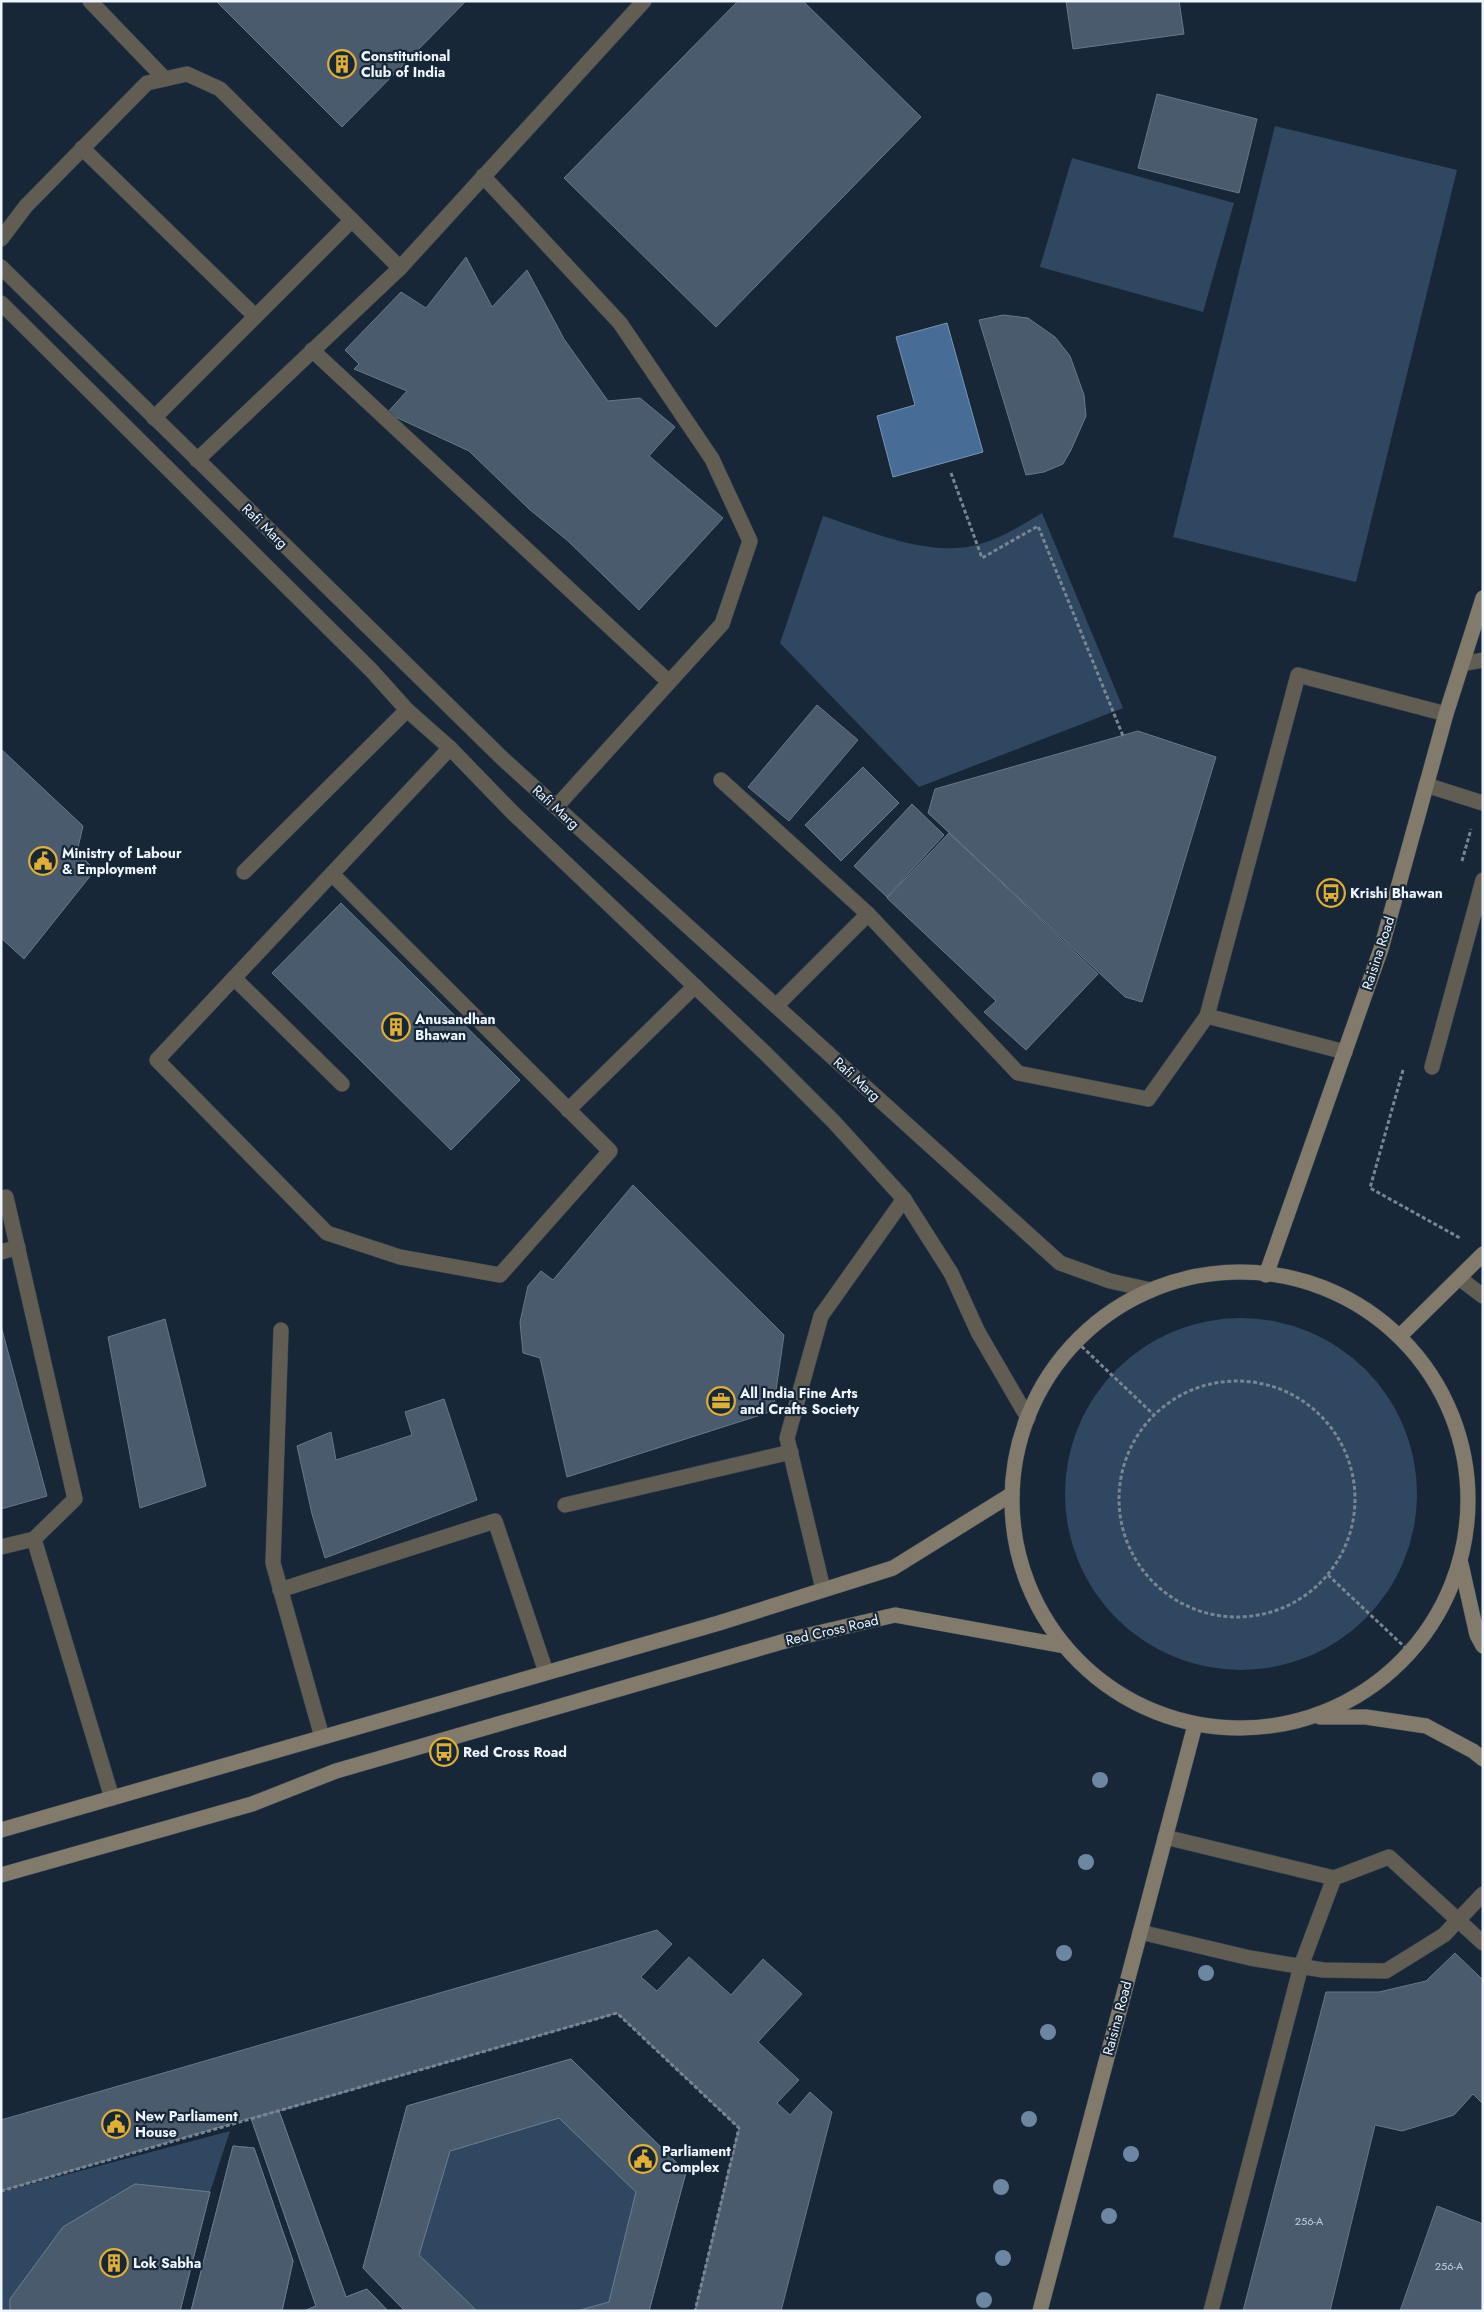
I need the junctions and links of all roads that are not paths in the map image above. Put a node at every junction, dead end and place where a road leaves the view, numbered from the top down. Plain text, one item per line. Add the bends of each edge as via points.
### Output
1 (90, 1) edge
2 (644, 1) edge
3 (166, 79) junction
4 (82, 148) junction
5 (483, 176) junction
6 (352, 220) junction
7 (1, 239) edge
8 (1, 267) edge
9 (400, 268) junction
10 (1, 303) edge
11 (255, 316) junction
12 (312, 350) junction
13 (154, 418) junction
14 (197, 460) junction
15 (1483, 598) edge
16 (1483, 660) edge
17 (1462, 664) junction
18 (669, 682) junction
19 (407, 710) junction
20 (1446, 714) junction
21 (450, 748) junction
22 (721, 780) dead end
23 (1426, 785) junction
24 (1483, 803) edge
25 (556, 807) junction
26 (244, 872) dead end
27 (332, 874) junction
28 (1483, 880) edge
29 (868, 914) junction
30 (234, 978) junction
31 (695, 986) junction
32 (776, 1006) junction
33 (1207, 1016) junction
34 (1345, 1052) junction
35 (1432, 1067) dead end
36 (342, 1084) dead end
37 (568, 1110) junction
38 (6, 1197) dead end
39 (904, 1200) junction
40 (18, 1247) junction
41 (1, 1252) edge
42 (1483, 1254) edge
43 (1266, 1275) junction
44 (1459, 1278) junction
45 (1151, 1290) junction
46 (1483, 1296) edge
47 (281, 1330) dead end
48 (1400, 1336) junction
49 (1028, 1418) junction
50 (791, 1452) junction
51 (1012, 1494) junction
52 (565, 1505) dead end
53 (34, 1539) junction
54 (1, 1548) edge
55 (1461, 1564) junction
56 (280, 1590) junction
57 (823, 1590) junction
58 (1065, 1646) junction
59 (1483, 1646) edge
60 (546, 1672) junction
61 (1309, 1718) junction
62 (1195, 1725) junction
63 (322, 1738) junction
64 (1483, 1759) edge
65 (112, 1798) junction
66 (1, 1830) edge
67 (1165, 1837) junction
68 (1, 1875) edge
69 (1334, 1878) junction
70 (1483, 1894) edge
71 (1458, 1920) junction
72 (1140, 1932) junction
73 (1483, 1943) edge
74 (1301, 1966) junction
75 (1040, 2311) edge
76 (1211, 2311) edge

1 - 3 street
2 - 5 street
3 - 4 street via 147,83
3 - 6 street via 187,74 220,89
4 - 7 street via 26,206
4 - 11 street
5 - 9 street
5 - 18 street via 620,323 712,459 750,541 722,624
6 - 9 street
6 - 11 street
8 - 13 street, Rafi Marg
9 - 12 street
10 - 19 street, Rafi Marg via 366,664
11 - 13 street
12 - 14 street
12 - 18 street
13 - 14 street, Rafi Marg
14 - 25 street, Rafi Marg
15 - 17 main road, Raisina Road
16 - 17 street
17 - 20 main road, Raisina Road
18 - 25 street
19 - 21 street, Rafi Marg
19 - 26 street
20 - 23 main road, Raisina Road
20 - 33 street via 1298,676
21 - 27 street
21 - 31 street, Rafi Marg via 513,814
22 - 29 street
23 - 24 street
23 - 34 main road, Raisina Road via 1381,949
25 - 32 street, Rafi Marg
27 - 30 street
27 - 37 street
28 - 35 street
29 - 32 street
29 - 33 street via 1018,1073 1148,1100
30 - 36 street
30 - 37 street via 157,1060 327,1233 400,1256 500,1275 610,1151
31 - 37 street
31 - 39 street, Rafi Marg via 834,1122
32 - 45 street, Rafi Marg via 1060,1263 1110,1281
33 - 34 street
34 - 43 main road, Raisina Road
38 - 40 street
39 - 49 street, Rafi Marg via 951,1273 978,1332
39 - 50 street via 820,1316 787,1438
40 - 41 street
40 - 53 street via 75,1499
42 - 44 main road
43 - 45 main road via 1185,1278
43 - 48 main road via 1282,1274 1334,1290 1350,1298
44 - 46 street
44 - 48 main road
45 - 49 main road via 1119,1306 1064,1355 1043,1385
47 - 56 street via 273,1563
48 - 55 main road via 1440,1394 1468,1462 1470,1513
49 - 51 main road via 1017,1446
50 - 52 street
50 - 57 street
51 - 57 main road via 893,1568
51 - 58 main road via 1015,1535 1024,1575 1041,1613
53 - 54 street
53 - 65 street
55 - 59 main road via 1477,1635
55 - 61 main road via 1441,1611 1411,1653 1373,1687 1342,1705
56 - 60 street via 495,1520
56 - 63 street
57 - 60 main road
58 - 62 main road via 1091,1674 1122,1697 1157,1714
58 - 68 main road, Red Cross Road via 895,1615 754,1650 336,1771 252,1804
60 - 63 main road
61 - 62 main road via 1252,1728
61 - 64 main road via 1366,1717 1426,1726
62 - 67 main road, Raisina Road
63 - 65 main road
65 - 66 main road
67 - 69 street
67 - 72 main road, Raisina Road
69 - 71 street via 1389,1857
69 - 74 street
70 - 71 street
71 - 73 street
71 - 74 street via 1444,1935 1386,1971 1323,1970
72 - 74 street via 1250,1958
72 - 75 main road, Raisina Road
74 - 76 street

